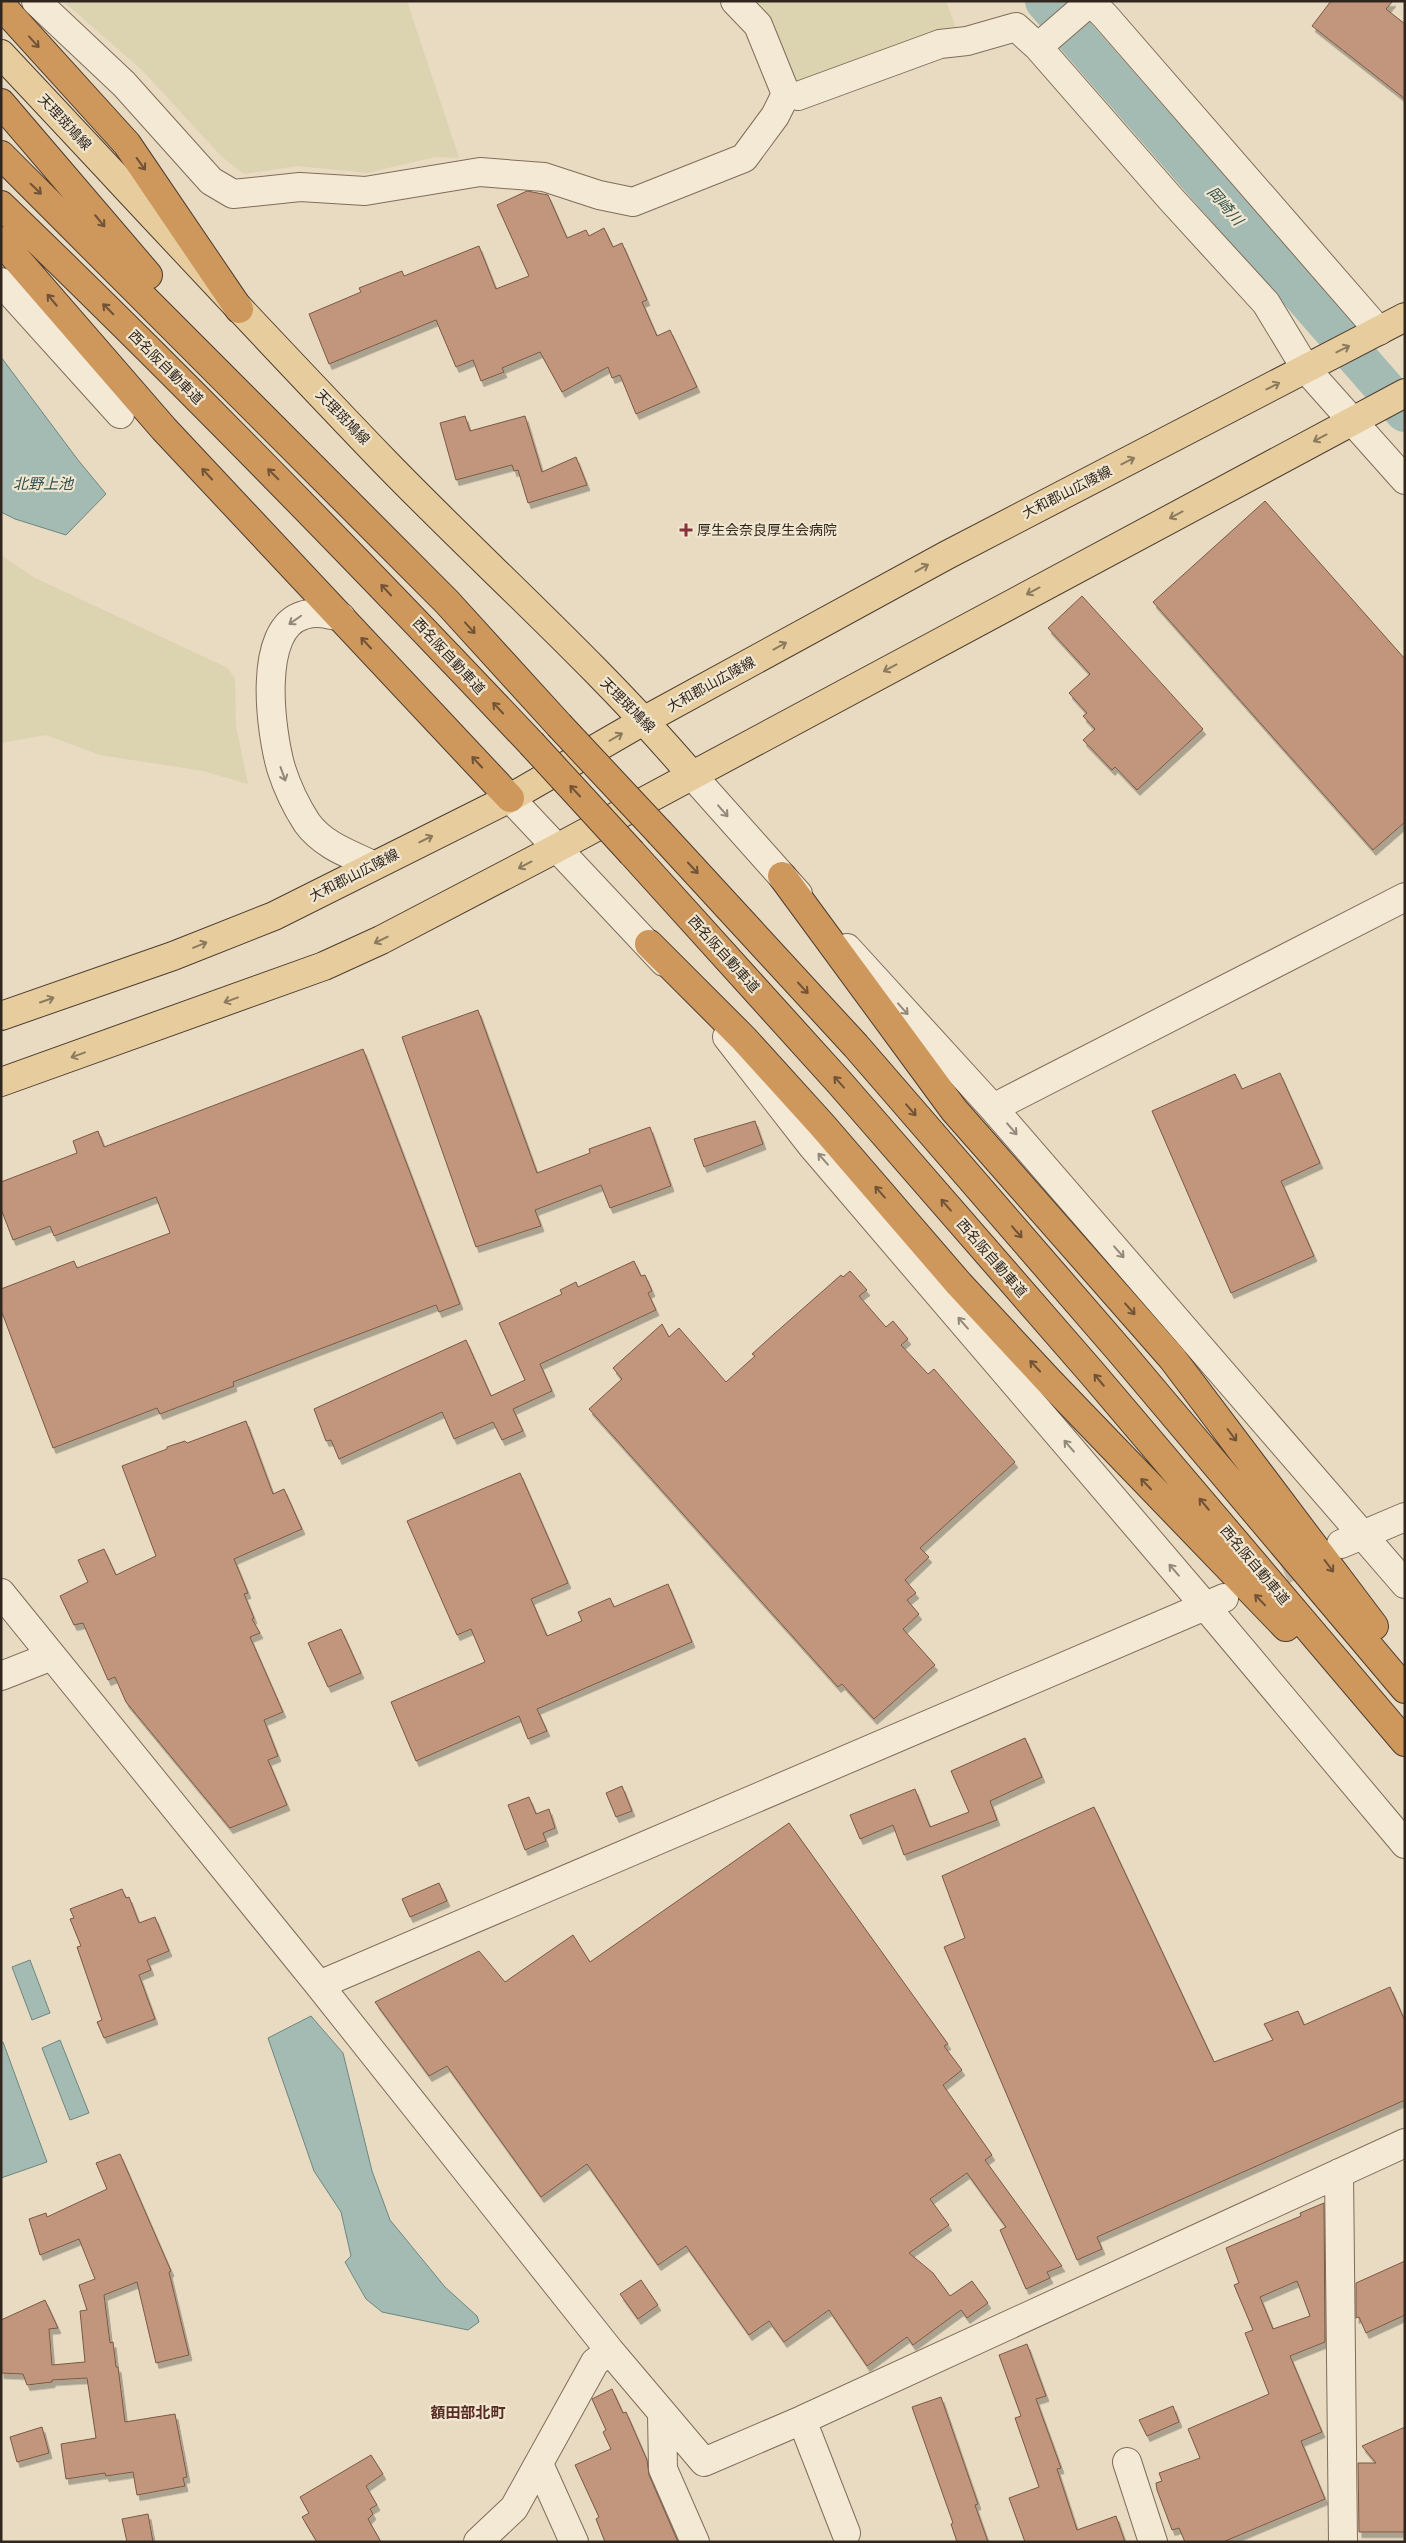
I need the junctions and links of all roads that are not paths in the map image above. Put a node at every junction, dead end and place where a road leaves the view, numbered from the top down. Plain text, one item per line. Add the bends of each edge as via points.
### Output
1 (36, 1) edge
2 (735, 1) edge
3 (1090, 2) edge
4 (1, 5) edge
5 (1038, 46) junction
6 (1, 54) edge
7 (786, 94) junction
8 (1, 103) edge
9 (1, 155) edge
10 (1, 205) edge
11 (1, 241) edge
12 (1, 282) edge
13 (239, 309) junction
14 (1405, 317) edge
15 (1374, 333) junction
16 (1312, 365) junction
17 (1405, 392) edge
18 (120, 414) dead end
19 (1357, 418) junction
20 (1405, 480) edge
21 (447, 602) junction
22 (341, 617) junction
23 (645, 720) junction
24 (691, 774) junction
25 (510, 798) junction
26 (557, 848) junction
27 (373, 865) junction
28 (782, 876) junction
29 (1405, 897) edge
30 (649, 944) junction
31 (1, 1016) edge
32 (1, 1082) edge
33 (993, 1108) junction
34 (1405, 1517) edge
35 (1352, 1539) junction
36 (1405, 1584) edge
37 (1, 1592) edge
38 (1215, 1602) junction
39 (52, 1656) junction
40 (1405, 1665) edge
41 (1, 1676) edge
42 (1405, 1688) edge
43 (1405, 1742) edge
44 (1405, 1747) edge
45 (1405, 1844) edge
46 (319, 1985) junction
47 (1405, 2143) edge
48 (1339, 2173) junction
49 (610, 2351) junction
50 (662, 2414) junction
51 (802, 2420) junction
52 (1127, 2462) dead end
53 (539, 2464) junction
54 (846, 2533) dead end
55 (478, 2542) edge
56 (574, 2542) edge
57 (695, 2542) edge
58 (1153, 2542) edge
59 (1343, 2542) edge

1 - 7 street via 124,84 211,181 233,194 300,187 365,190 480,172 544,177 633,202 744,158 775,116
2 - 7 street via 758,25
3 - 5 street
3 - 15 street
4 -> 13 highway via 127,144
5 - 7 street via 1016,27 967,41 940,44 798,96
5 - 16 street via 1266,303
6 - 13 main road, 天理斑鳩線
8 -> 21 highway via 134,261 375,515
9 -> 21 highway
43 -> 10 highway, 西名阪自動車道, bridge via 1092,1372 839,1082 632,853 375,578
22 -> 11 highway via 164,429
12 - 18 street
13 - 23 main road, 天理斑鳩線 via 387,464
14 - 15 main road, 大和郡山広陵線
16 -> 15 main road, 大和郡山広陵線
16 - 19 street
23 -> 16 main road, 大和郡山広陵線 via 947,555
17 - 19 main road
19 - 20 street
19 -> 24 main road
21 -> 42 highway, bridge via 856,1046
25 -> 22 highway
22 -> 27 street via 318,612 302,615 288,625 277,641 270,705 281,768 293,800 308,824 330,845
23 - 24 main road, 天理斑鳩線
25 -> 23 main road, 大和郡山広陵線
24 - 26 main road
24 -> 28 street
25 - 26 street
27 -> 25 main road, 大和郡山広陵線
26 - 30 street
26 -> 32 main road via 382,940 324,966
31 -> 27 main road, 大和郡山広陵線 via 173,956 274,916
28 -> 33 street
28 -> 40 highway via 954,1110 1172,1358
29 - 33 street
38 -> 30 street via 812,1146
44 -> 30 highway via 1055,1387 959,1284 822,1124 744,1039
33 -> 35 street
34 - 35 street
35 - 36 street
37 - 39 street
38 - 45 street
38 - 46 street
39 - 41 street
39 - 46 street
46 - 49 street
47 - 48 street
48 - 51 street
48 - 59 street
49 - 50 street
49 - 53 street via 595,2362
50 - 51 street via 704,2462
50 - 57 street via 663,2469
51 - 54 street
52 - 58 street
53 - 55 street via 514,2508
53 - 56 street

